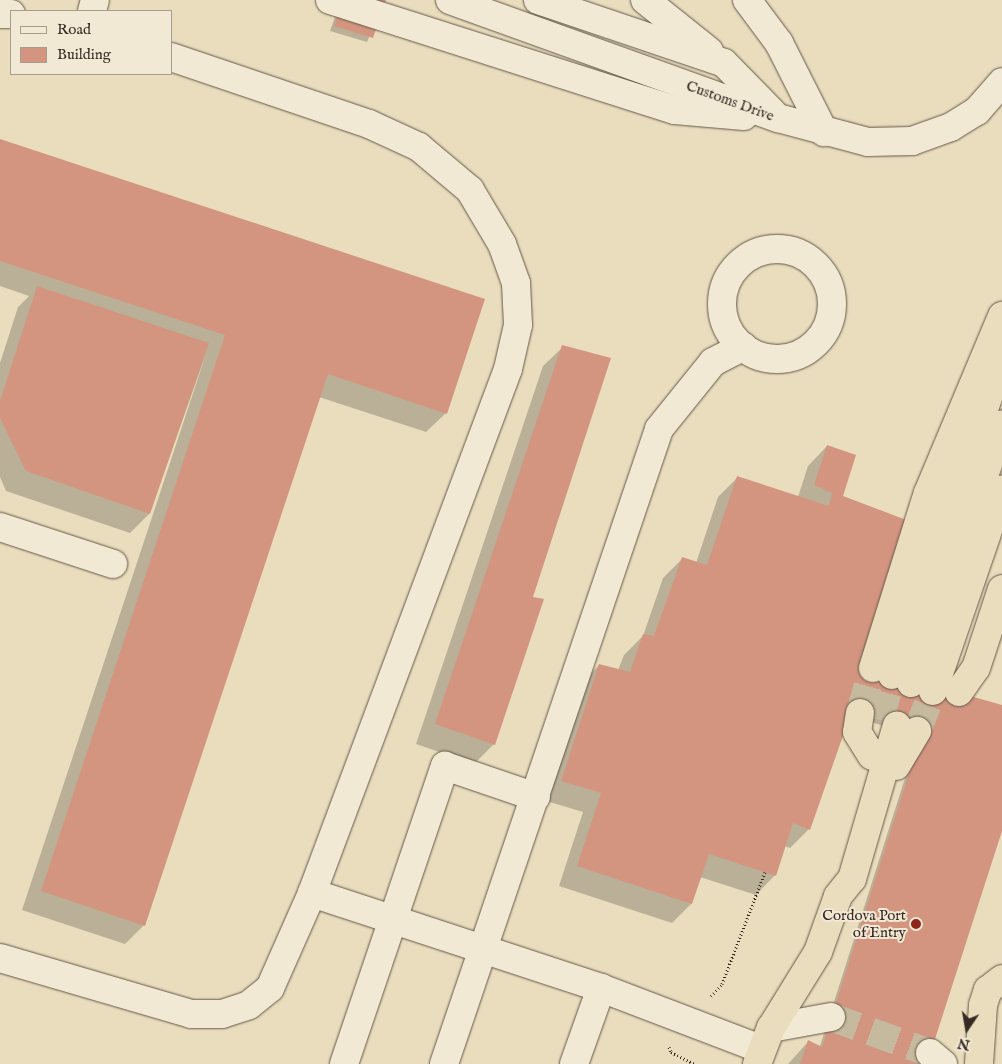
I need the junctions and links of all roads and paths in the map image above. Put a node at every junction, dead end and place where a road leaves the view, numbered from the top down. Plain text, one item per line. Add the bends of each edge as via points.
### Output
1 (330, 0) edge
2 (450, 0) edge
3 (538, 0) edge
4 (645, 0) edge
5 (747, 0) edge
6 (172, 57) edge
7 (724, 63) junction
8 (1002, 82) edge
9 (778, 118) junction
10 (824, 132) junction
11 (1002, 316) edge
12 (743, 347) junction
13 (1002, 358) edge
14 (1002, 426) edge
15 (1002, 489) edge
16 (0, 527) edge
17 (112, 564) dead end
18 (1002, 589) edge
19 (914, 682) junction
20 (881, 791) junction
21 (536, 797) junction
22 (765, 872) dead end
23 (312, 892) junction
24 (395, 916) junction
25 (485, 948) junction
26 (0, 958) edge
27 (1002, 979) edge
28 (601, 988) junction
29 (678, 1015) junction
30 (831, 1017) tunnel mouth
31 (763, 1047) edge
32 (344, 1064) edge
33 (444, 1064) edge
34 (574, 1064) edge
35 (695, 1064) edge
36 (980, 1064) edge

1 - 9 lane via 675,110
2 - 9 lane, Customs Drive
3 - 7 lane
4 - 7 lane
5 - 10 lane via 779,43
6 - 23 lane via 369,124 420,147 470,190 502,244 516,283 518,325 508,368
7 - 9 lane
8 - 10 lane, Customs Drive via 976,111 958,123 912,142 868,142
9 - 10 lane, Customs Drive
11 - 19 highway via 928,493
12 - 12 lane via 762,357 784,359 804,352 821,338 831,319 833,297 826,277 812,260 793,250 771,249 751,255 734,269 724,288 722,310 729,330
12 - 21 lane via 713,362 659,429
13 - 19 highway
14 - 19 highway
15 - 19 highway
16 - 17 lane
18 - 19 highway via 976,668
20 - 20 highway via 889,722 872,756
20 - 31 highway via 852,879 828,916 818,952
21 - 24 lane via 445,766
21 - 25 lane
22 - 29 path via 722,984 715,995 684,1004
23 - 24 lane
23 - 26 lane via 270,988 248,1005 222,1014 191,1014 145,1003
24 - 25 lane
24 - 32 lane
25 - 28 lane
25 - 33 lane
27 - 36 highway via 988,990 983,1006
28 - 29 lane
28 - 34 lane
29 - 31 lane
29 - 35 path via 669,1044 671,1052
30 - 31 lane

